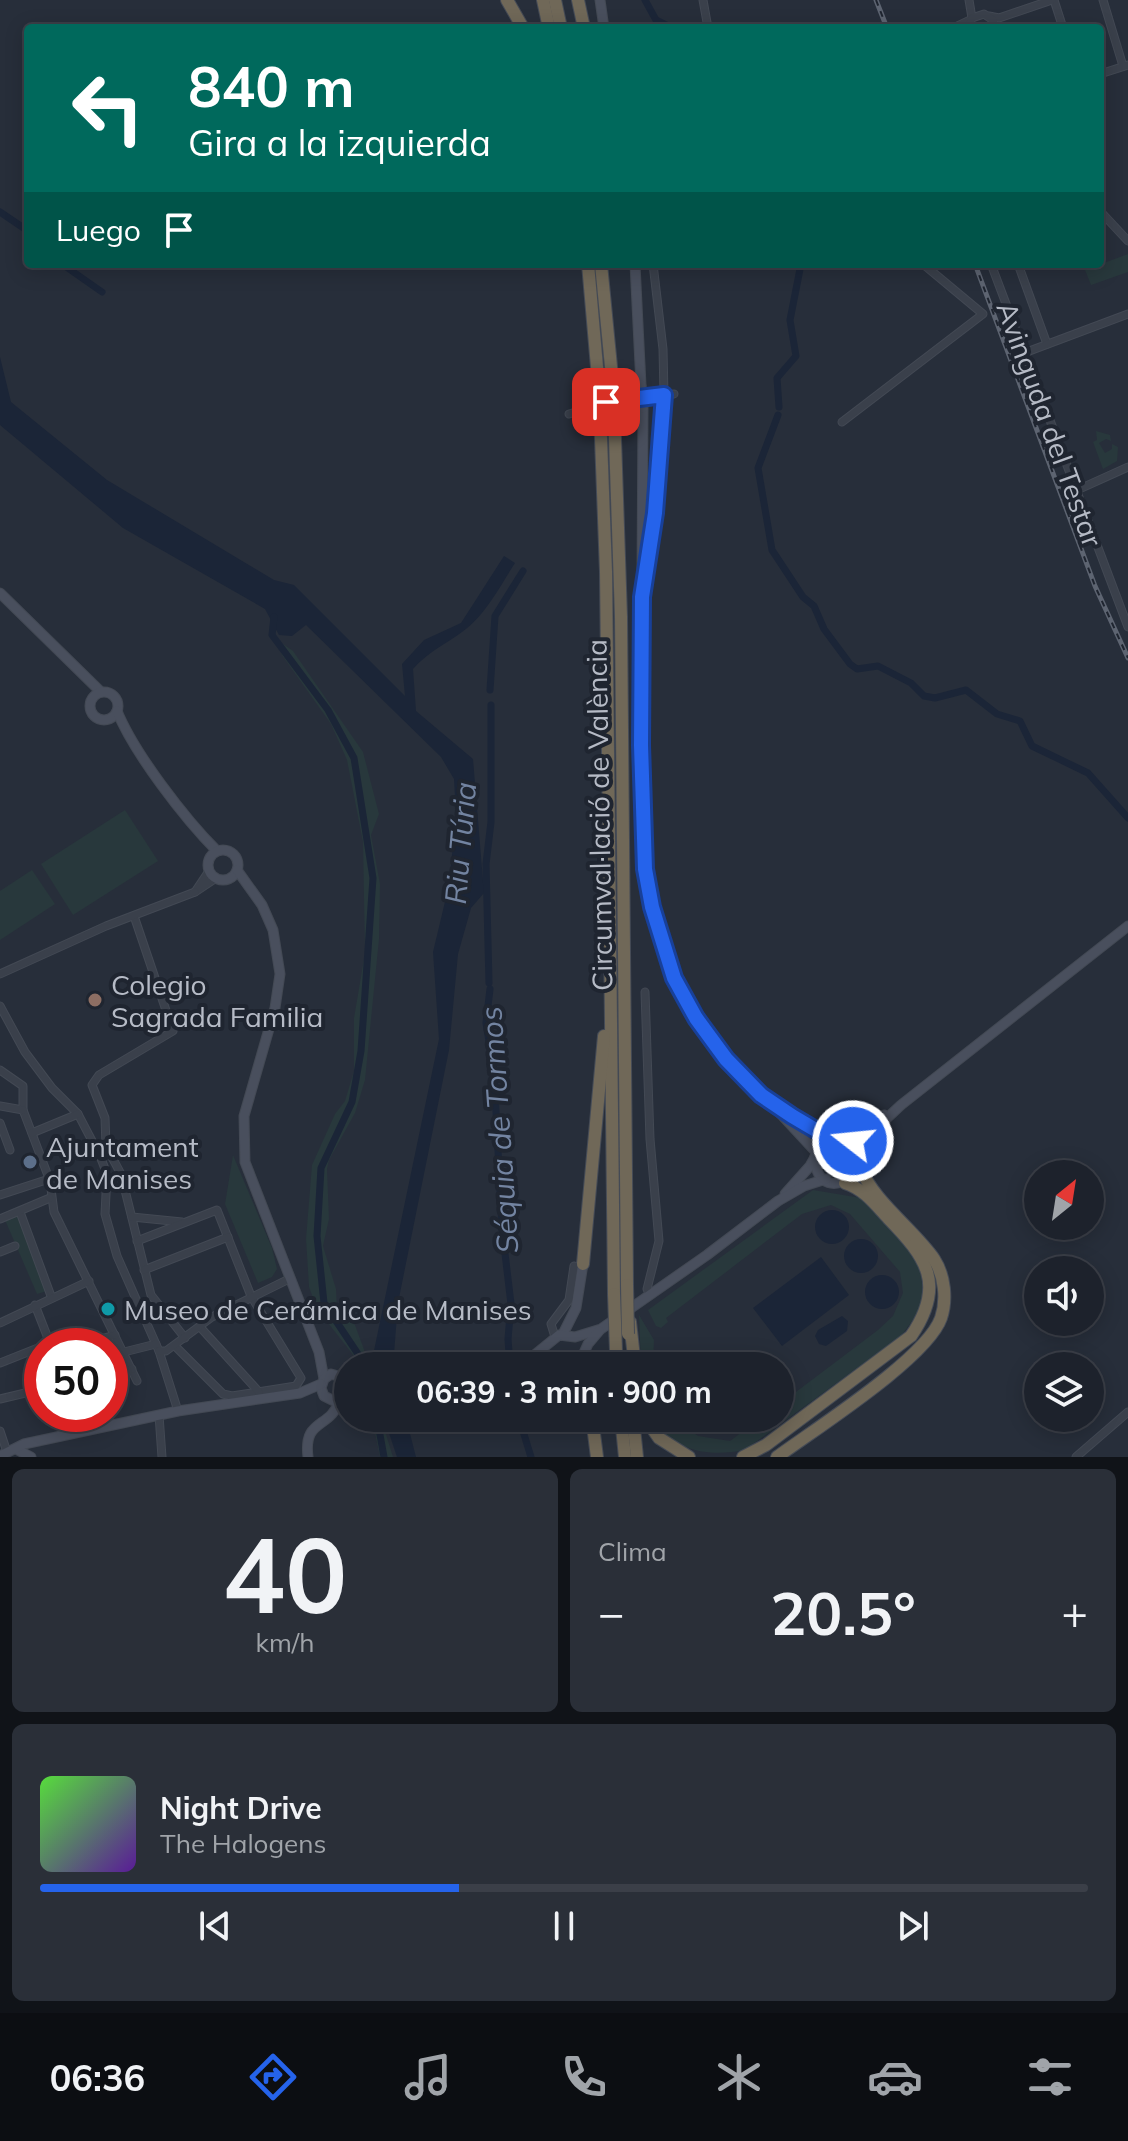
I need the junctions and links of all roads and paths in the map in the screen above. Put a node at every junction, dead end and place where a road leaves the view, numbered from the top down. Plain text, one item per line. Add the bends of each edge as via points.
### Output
1 (507, 0) edge
2 (543, 0) edge
3 (555, 0) edge
4 (578, 0) edge
5 (600, 0) edge
6 (696, 0) edge
7 (1053, 0) edge
8 (1103, 0) edge
9 (969, 1) edge
10 (704, 2) edge
11 (989, 16) junction
12 (972, 20) edge
13 (521, 24) edge
14 (548, 24) edge
15 (560, 24) edge
16 (583, 24) edge
17 (603, 24) edge
18 (707, 24) edge
19 (993, 24) edge
20 (1062, 24) edge
21 (1126, 66) edge
22 (1104, 73) edge
23 (1104, 219) edge
24 (1128, 241) edge
25 (588, 268) edge
26 (604, 268) edge
27 (635, 268) edge
28 (653, 268) edge
29 (928, 268) edge
30 (992, 268) edge
31 (1019, 268) edge
32 (1128, 314) edge
33 (1047, 344) junction
34 (1024, 353) junction
35 (669, 394) junction
36 (569, 414) dead end
37 (842, 422) dead end
38 (1128, 467) edge
39 (1075, 491) junction
40 (0, 593) edge
41 (642, 597) junction
42 (1128, 627) edge
43 (72, 667) junction
44 (101, 692) junction
45 (91, 703) junction
46 (117, 711) junction
47 (105, 719) junction
48 (134, 743) junction
49 (199, 833) junction
50 (217, 851) junction
51 (211, 871) junction
52 (234, 874) junction
53 (609, 886) junction
54 (134, 916) junction
55 (1128, 926) edge
56 (0, 974) edge
57 (645, 992) dead end
58 (0, 1006) edge
59 (0, 1070) edge
60 (761, 1095) junction
61 (901, 1105) junction
62 (0, 1106) edge
63 (18, 1110) junction
64 (78, 1114) junction
65 (0, 1121) edge
66 (31, 1131) junction
67 (838, 1136) junction
68 (106, 1146) junction
69 (10, 1150) dead end
70 (98, 1150) junction
71 (861, 1151) junction
72 (816, 1154) junction
73 (861, 1168) junction
74 (49, 1179) junction
75 (826, 1179) junction
76 (845, 1183) junction
77 (0, 1194) edge
78 (50, 1198) junction
79 (778, 1201) junction
80 (20, 1212) junction
81 (132, 1217) junction
82 (2, 1218) edge
83 (167, 1224) junction
84 (228, 1237) junction
85 (137, 1241) junction
86 (15, 1246) dead end
87 (0, 1252) edge
88 (578, 1265) junction
89 (144, 1270) junction
90 (289, 1279) junction
91 (89, 1281) junction
92 (650, 1295) junction
93 (51, 1296) junction
94 (251, 1296) junction
95 (37, 1304) junction
96 (0, 1323) edge
97 (200, 1327) junction
98 (46, 1328) edge
99 (112, 1328) edge
100 (601, 1329) junction
101 (559, 1335) junction
102 (575, 1337) junction
103 (185, 1338) junction
104 (175, 1346) junction
105 (157, 1348) junction
106 (546, 1348) junction
107 (128, 1352) edge
108 (319, 1352) junction
109 (540, 1352) edge
110 (547, 1352) edge
111 (584, 1352) joint
112 (616, 1352) edge
113 (632, 1352) edge
114 (24, 1353) edge
115 (128, 1360) edge
116 (0, 1363) edge
117 (334, 1368) edge
118 (132, 1369) junction
119 (128, 1370) edge
120 (334, 1379) edge
121 (137, 1381) dead end
122 (322, 1382) junction
123 (259, 1392) junction
124 (334, 1392) edge
125 (24, 1393) edge
126 (300, 1393) junction
127 (334, 1396) edge
128 (0, 1399) edge
129 (178, 1411) junction
130 (334, 1411) edge
131 (1128, 1412) edge
132 (159, 1415) junction
133 (0, 1431) edge
134 (594, 1432) edge
135 (622, 1432) edge
136 (634, 1432) edge
137 (655, 1432) edge
138 (8, 1452) edge
139 (31, 1457) edge
140 (162, 1457) edge
141 (308, 1457) edge
142 (597, 1457) edge
143 (625, 1457) edge
144 (637, 1457) edge
145 (689, 1457) edge
146 (743, 1457) edge
147 (777, 1457) edge
148 (1076, 1457) edge

1 - 13 highway
2 - 14 highway
3 - 15 highway
4 - 16 highway
5 - 17 main road
6 - 10 street
7 - 11 street via 999,18
7 - 20 street
8 - 21 street
9 - 12 street
10 - 18 street
11 - 12 street
11 - 19 street
21 - 22 street
23 - 24 street
25 - 53 highway, Circumval·lació de València, bridge via 606,572
26 - 113 highway, Circumval·lació de València, bridge via 621,617
27 - 41 main road, bridge via 643,408
28 - 35 street
29 - 37 street via 983,314
30 - 34 street, Avinguda del Testar
31 - 33 street
32 - 33 street
33 - 34 street
34 - 39 street, Avinguda del Testar
35 - 36 street via 621,399
35 - 41 main road
38 - 39 street
39 - 42 street, Avinguda del Testar
40 - 43 main road
41 - 60 main road via 641,759 645,869 652,907 686,1002 726,1059
43 - 44 main road
43 - 45 main road
44 - 45 main road
44 - 46 main road via 116,698
45 - 47 main road via 94,714
46 - 47 main road
46 - 48 main road
47 - 48 main road
48 - 49 main road
49 - 50 main road
49 - 51 main road
50 - 51 main road
50 - 52 main road via 234,855
51 - 52 main road
51 - 54 street via 195,892
52 - 90 main road via 262,905 273,930 280,974 244,1116 245,1162
53 - 88 highway via 598,1127
53 - 112 highway, Circumval·lació de València, bridge
54 - 56 street
54 - 68 street via 173,1031 94,1079 92,1091 105,1118
55 - 61 main road
57 - 92 street via 659,1241
58 - 64 street via 52,1088
59 - 63 street via 23,1086
60 - 67 main road
60 - 72 main road
61 - 67 main road via 861,1130
61 - 71 main road via 869,1135
62 - 63 street
63 - 65 street
63 - 66 street
64 - 66 street
64 - 70 street
65 - 69 street
66 - 74 street
67 - 71 main road via 853,1141
67 - 72 main road via 824,1141
68 - 70 street
68 - 81 street via 121,1174
70 - 105 street via 107,1174 105,1214 117,1256
71 - 73 main road
72 - 75 main road via 817,1169
72 - 79 main road
73 - 76 main road
73 - 147 highway via 939,1267 945,1293 941,1319 923,1346
74 - 77 street
74 - 78 street
75 - 76 main road
75 - 79 main road
76 - 146 highway via 863,1191 916,1246 928,1269 931,1295 925,1315 911,1336
78 - 80 street
78 - 91 street
79 - 92 main road
80 - 82 street
80 - 93 street
81 - 83 street
81 - 85 street
83 - 84 street via 217,1210
83 - 85 street
84 - 89 street
84 - 94 street
85 - 89 street
86 - 87 street
88 - 101 main road via 576,1308
88 - 101 street via 569,1300 551,1324
89 - 103 street via 151,1295
90 - 94 street
90 - 108 main road
91 - 93 street
91 - 99 street
92 - 100 main road
93 - 95 street
94 - 97 street
94 - 123 street via 300,1373 296,1386
95 - 96 street
95 - 98 street
97 - 103 street
97 - 123 street
100 - 102 main road
100 - 111 main road
101 - 102 main road
101 - 106 main road
102 - 111 main road
103 - 104 street
104 - 105 street
104 - 123 street via 223,1394
105 - 107 street
105 - 129 street
106 - 109 main road
106 - 110 main road
108 - 117 main road
108 - 122 main road
114 - 116 street
115 - 118 street
118 - 119 street
118 - 121 street
120 - 122 main road
122 - 124 main road
122 - 126 main road
125 - 128 street
126 - 127 main road
126 - 129 main road
129 - 132 main road
130 - 141 main road via 313,1427
131 - 148 street
132 - 138 main road
132 - 140 street
133 - 138 street
134 - 142 highway
135 - 143 highway
136 - 144 highway
137 - 145 highway
138 - 139 main road

